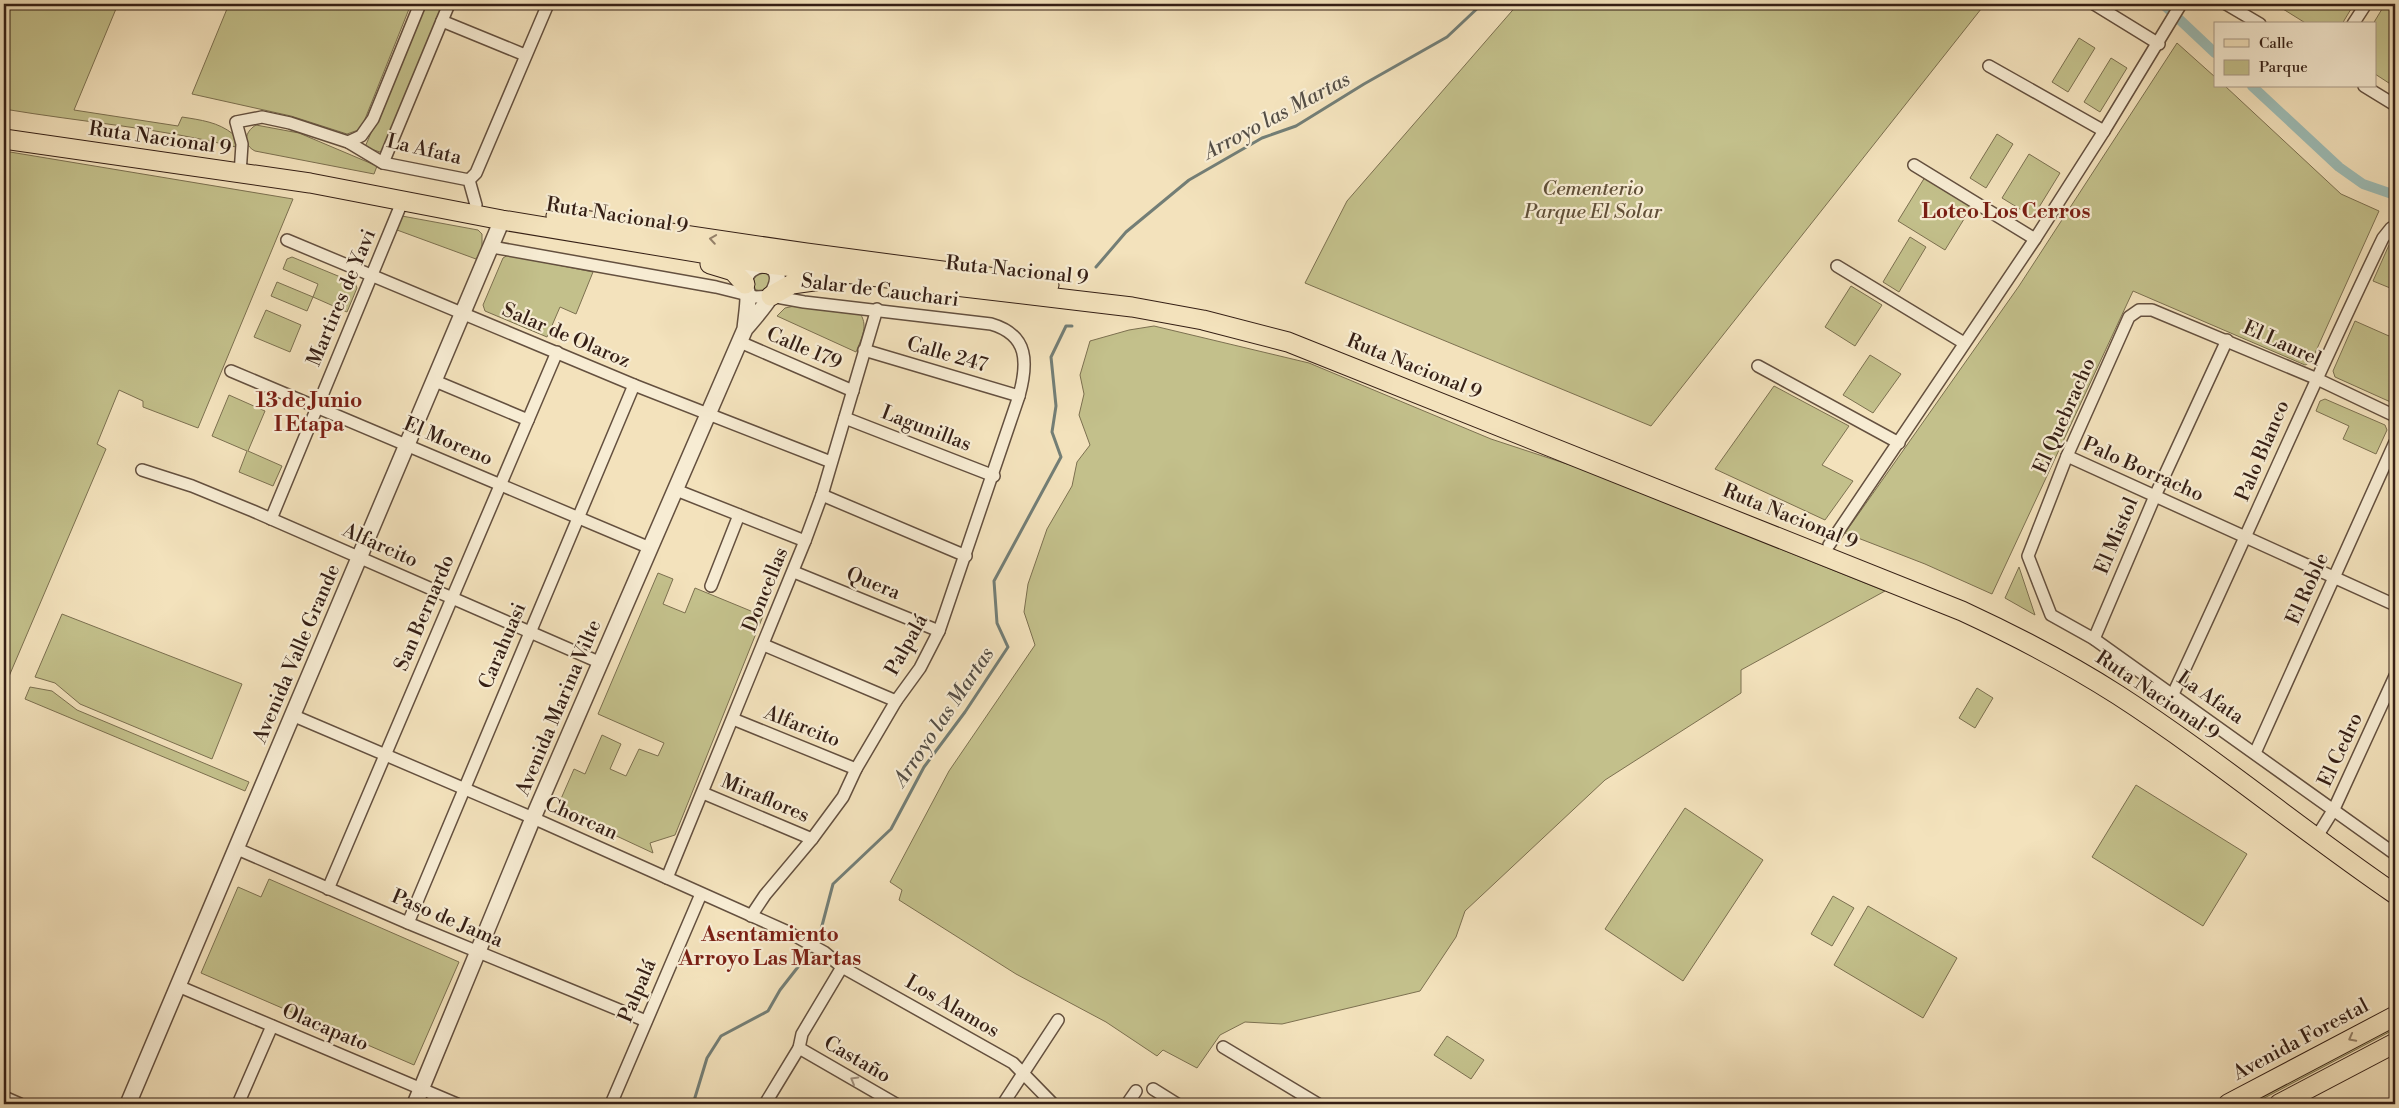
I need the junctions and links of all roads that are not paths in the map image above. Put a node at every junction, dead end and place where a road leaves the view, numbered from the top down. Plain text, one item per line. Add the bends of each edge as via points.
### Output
1 (420, 4) edge
2 (450, 4) edge
3 (548, 4) edge
4 (2094, 4) edge
5 (2180, 4) edge
6 (2226, 4) edge
7 (2366, 4) edge
8 (442, 22) junction
9 (2257, 22) edge
10 (2354, 22) edge
11 (2158, 44) junction
12 (525, 56) junction
13 (1989, 66) dead end
14 (2367, 88) edge
15 (2395, 105) edge
16 (2104, 131) junction
17 (4, 138) edge
18 (348, 142) junction
19 (383, 163) junction
20 (1914, 164) dead end
21 (240, 174) junction
22 (469, 180) junction
23 (310, 183) junction
24 (402, 202) junction
25 (476, 205) junction
26 (502, 220) junction
27 (2395, 228) edge
28 (605, 238) junction
29 (2035, 239) junction
30 (287, 240) dead end
31 (743, 244) junction
32 (492, 247) junction
33 (768, 264) junction
34 (909, 266) junction
35 (1836, 266) dead end
36 (371, 277) junction
37 (883, 278) junction
38 (745, 281) junction
39 (716, 287) junction
40 (770, 296) junction
41 (877, 309) junction
42 (2152, 310) joint
43 (463, 314) junction
44 (742, 335) junction
45 (2227, 340) junction
46 (1964, 343) junction
47 (864, 350) junction
48 (557, 352) junction
49 (1024, 357) joint
50 (1758, 366) dead end
51 (231, 371) dead end
52 (2315, 378) junction
53 (435, 382) junction
54 (634, 385) junction
55 (853, 391) junction
56 (1019, 396) junction
57 (316, 408) junction
58 (708, 414) junction
59 (2395, 416) edge
60 (845, 418) junction
61 (528, 420) junction
62 (2395, 442) edge
63 (1899, 443) junction
64 (408, 444) junction
65 (2067, 456) junction
66 (832, 462) junction
67 (142, 470) dead end
68 (994, 476) junction
69 (500, 485) junction
70 (676, 490) junction
71 (822, 495) junction
72 (2155, 496) junction
73 (739, 515) junction
74 (577, 517) junction
75 (270, 519) junction
76 (2246, 537) junction
77 (806, 541) junction
78 (1829, 545) junction
79 (650, 548) junction
80 (966, 556) junction
81 (2028, 556) joint
82 (360, 557) junction
83 (794, 572) junction
84 (2334, 577) junction
85 (711, 586) dead end
86 (452, 598) junction
87 (2395, 605) edge
88 (939, 631) junction
89 (529, 632) junction
90 (2094, 639) junction
91 (764, 645) junction
92 (601, 663) junction
93 (2395, 676) edge
94 (2173, 694) junction
95 (896, 701) junction
96 (292, 715) junction
97 (733, 719) junction
98 (2255, 753) junction
99 (386, 755) junction
100 (856, 769) junction
101 (464, 788) junction
102 (703, 793) junction
103 (2334, 810) junction
104 (533, 818) junction
105 (2318, 834) junction
106 (812, 839) junction
107 (236, 848) junction
108 (2395, 854) edge
109 (667, 878) junction
110 (2395, 880) edge
111 (328, 889) junction
112 (701, 894) junction
113 (2395, 894) edge
114 (2395, 905) edge
115 (751, 916) junction
116 (408, 923) junction
117 (478, 952) junction
118 (824, 952) joint
119 (842, 967) junction
120 (178, 986) junction
121 (2395, 1016) edge
122 (1058, 1020) dead end
123 (646, 1021) junction
124 (272, 1026) junction
125 (2395, 1043) edge
126 (1223, 1047) dead end
127 (799, 1048) junction
128 (1023, 1072) junction
129 (1153, 1089) dead end
130 (421, 1090) junction
131 (1136, 1092) dead end
132 (4, 1097) edge
133 (20, 1104) edge
134 (128, 1104) edge
135 (238, 1104) edge
136 (415, 1104) edge
137 (457, 1104) edge
138 (612, 1104) edge
139 (766, 1104) edge
140 (896, 1104) edge
141 (1003, 1104) edge
142 (1053, 1104) edge
143 (1126, 1104) edge
144 (1177, 1104) edge
145 (1318, 1104) edge
146 (2228, 1104) edge
147 (2279, 1104) edge

1 - 18 street via 373,119 361,136
2 - 8 street
3 - 12 street
4 - 11 street
5 - 11 street
6 - 9 street
7 - 10 street
8 - 12 street
8 - 19 street
11 - 16 street
12 - 22 street via 476,173
13 - 16 street
14 - 15 street
16 - 29 street
17 - 21 main road, Ruta Nacional 9
18 - 19 street, La Afata
18 - 21 street, La Afata via 262,117 236,122 242,144
19 - 22 street, La Afata
20 - 29 street
21 - 23 main road, Ruta Nacional 9
22 - 25 street, La Afata
23 - 24 main road, Ruta Nacional 9
23 - 25 main road, Ruta Nacional 9 via 352,185
24 - 26 main road, Ruta Nacional 9
24 - 36 street, Martires de Yavi
31 -> 25 main road, Ruta Nacional 9
26 - 28 main road, Ruta Nacional 9
26 - 32 street, Avenida Valle Grande
27 - 52 street, Palo Blanco via 2382,238
28 - 33 main road, Ruta Nacional 9
28 - 38 main road via 626,248 733,270
29 - 46 street
30 - 36 street, Salar de Olaroz
31 - 33 main road
31 - 34 main road, Ruta Nacional 9
32 - 39 street, Salar de Cauchari
32 - 43 street, Avenida Valle Grande
33 - 34 main road via 795,259 891,268
33 - 37 main road, Ruta Nacional 9
33 - 38 street via 758,265
33 - 40 street, Avenida Marina Vilte via 776,271 778,279
34 - 78 main road, Ruta Nacional 9 via 1195,306 1270,324
35 - 46 street
36 - 43 street, Salar de Olaroz
36 - 57 street, Martires de Yavi
37 - 40 main road via 804,281
37 - 105 main road, Ruta Nacional 9 via 1141,308 1258,332 1317,352 1962,611 2023,640 2119,695
38 - 39 street
38 - 39 street, Salar de Cauchari
38 - 40 street, Salar de Cauchari via 762,298
38 - 44 street, Avenida Marina Vilte
40 - 41 street, Salar de Cauchari
40 - 44 street, Avenida Marina Vilte
41 - 47 street, Doncellas
41 - 49 street, Salar de Cauchari via 1005,328 1020,343
42 - 45 street, El Laurel
42 - 65 street, El Quebracho via 2139,310 2129,317
43 - 48 street, Salar de Olaroz
43 - 53 street, Avenida Valle Grande
44 - 55 street, Calle 179
44 - 58 street, Avenida Marina Vilte
45 - 52 street, El Laurel
45 - 72 street, El Mistol
46 - 63 street
47 - 55 street, Doncellas
47 - 56 street, Calle 247
48 - 54 street, Salar de Olaroz
48 - 61 street, San Bernardo
49 - 56 street, Palpalá
50 - 63 street
51 - 57 street, El Moreno
52 - 59 street, El Laurel
52 - 76 street, Palo Blanco
53 - 61 street
53 - 64 street, Avenida Valle Grande
54 - 58 street, Salar de Olaroz
54 - 74 street, Carahuasi
55 - 60 street, Doncellas
56 - 68 street, Palpalá
57 - 64 street, El Moreno
57 - 75 street, Martires de Yavi
58 - 66 street, Salar de Olaroz
58 - 70 street, Avenida Marina Vilte
60 - 66 street, Doncellas
60 - 68 street, Lagunillas
61 - 69 street, San Bernardo
62 - 84 street, El Roble
63 - 78 street
64 - 69 street, El Moreno
64 - 82 street, Avenida Valle Grande
65 - 72 street, Palo Borracho
65 - 81 street, El Quebracho
66 - 71 street, Doncellas
67 - 75 street, Alfarcito via 192,486
68 - 80 street, Palpalá
69 - 74 street, El Moreno
69 - 86 street, San Bernardo
70 - 73 street
70 - 79 street, Avenida Marina Vilte
71 - 77 street, Doncellas
71 - 80 street
72 - 76 street, Palo Borracho
72 - 90 street, El Mistol
73 - 77 street
73 - 85 street
74 - 79 street, El Moreno
74 - 89 street, Carahuasi
75 - 82 street, Alfarcito
76 - 84 street, Palo Borracho
76 - 94 street, Palo Blanco
77 - 83 street, Doncellas
78 - 105 main road, Ruta Nacional 9 via 2001,615 2074,654 2206,740
79 - 92 street, Avenida Marina Vilte
80 - 88 street, Palpalá
81 - 90 street, La Afata via 2051,615
82 - 86 street, Alfarcito
82 - 96 street, Avenida Valle Grande
83 - 88 street, Quera
83 - 91 street, Doncellas
84 - 87 street, Palo Borracho
84 - 98 street, El Roble
86 - 89 street, Alfarcito
86 - 99 street, San Bernardo
88 - 95 street, Palpalá via 920,668
89 - 92 street, Alfarcito
89 - 101 street, Carahuasi
90 - 94 street, La Afata
91 - 95 street
91 - 97 street, Doncellas
92 - 104 street, Avenida Marina Vilte
93 - 103 street, El Cedro
94 - 98 street, La Afata
95 - 100 street, Palpalá
96 - 99 street, Chorcan
96 - 107 street, Avenida Valle Grande
97 - 100 street, Alfarcito
97 - 102 street, Doncellas
98 - 103 street, La Afata
99 - 101 street, Chorcan
99 - 111 street, San Bernardo
100 - 106 street, Palpalá via 843,797
101 - 104 street, Chorcan
101 - 116 street, Carahuasi
102 - 106 street, Miraflores
102 - 109 street, Doncellas
103 - 105 street, El Cedro
103 - 108 street, La Afata
104 - 109 street, Chorcan
104 - 117 street, Avenida Marina Vilte
105 - 110 main road, Ruta Nacional 9
105 - 113 main road, Ruta Nacional 9
105 - 114 main road via 2319,846 2331,858
106 - 115 street, Palpalá
107 - 111 street, Paso de Jama
107 - 120 street, Avenida Valle Grande
109 - 112 street, Chorcan
111 - 116 street, Paso de Jama
112 - 115 street, Chorcan
112 - 123 street, Palpalá
115 - 118 street, Chorcan
116 - 117 street, Paso de Jama
117 - 123 street, Paso de Jama
117 - 130 street, Avenida Marina Vilte
118 - 119 street, Los Alamos
119 - 127 street via 802,1034
119 - 128 street, Los Alamos via 1013,1063
120 - 124 street, Olacapato
120 - 134 street, Avenida Valle Grande
121 -> 146 main road, Avenida Forestal
122 - 128 street
123 - 138 street, Palpalá
124 - 130 street, Olacapato
124 - 135 street
125 - 147 main road
126 - 145 street
127 - 139 street
140 -> 127 street, Castaño
128 - 141 street
128 - 142 street, Los Alamos
129 - 144 street
130 - 136 street, Avenida Marina Vilte
130 - 137 street, Olacapato
131 - 143 street
132 - 133 street

